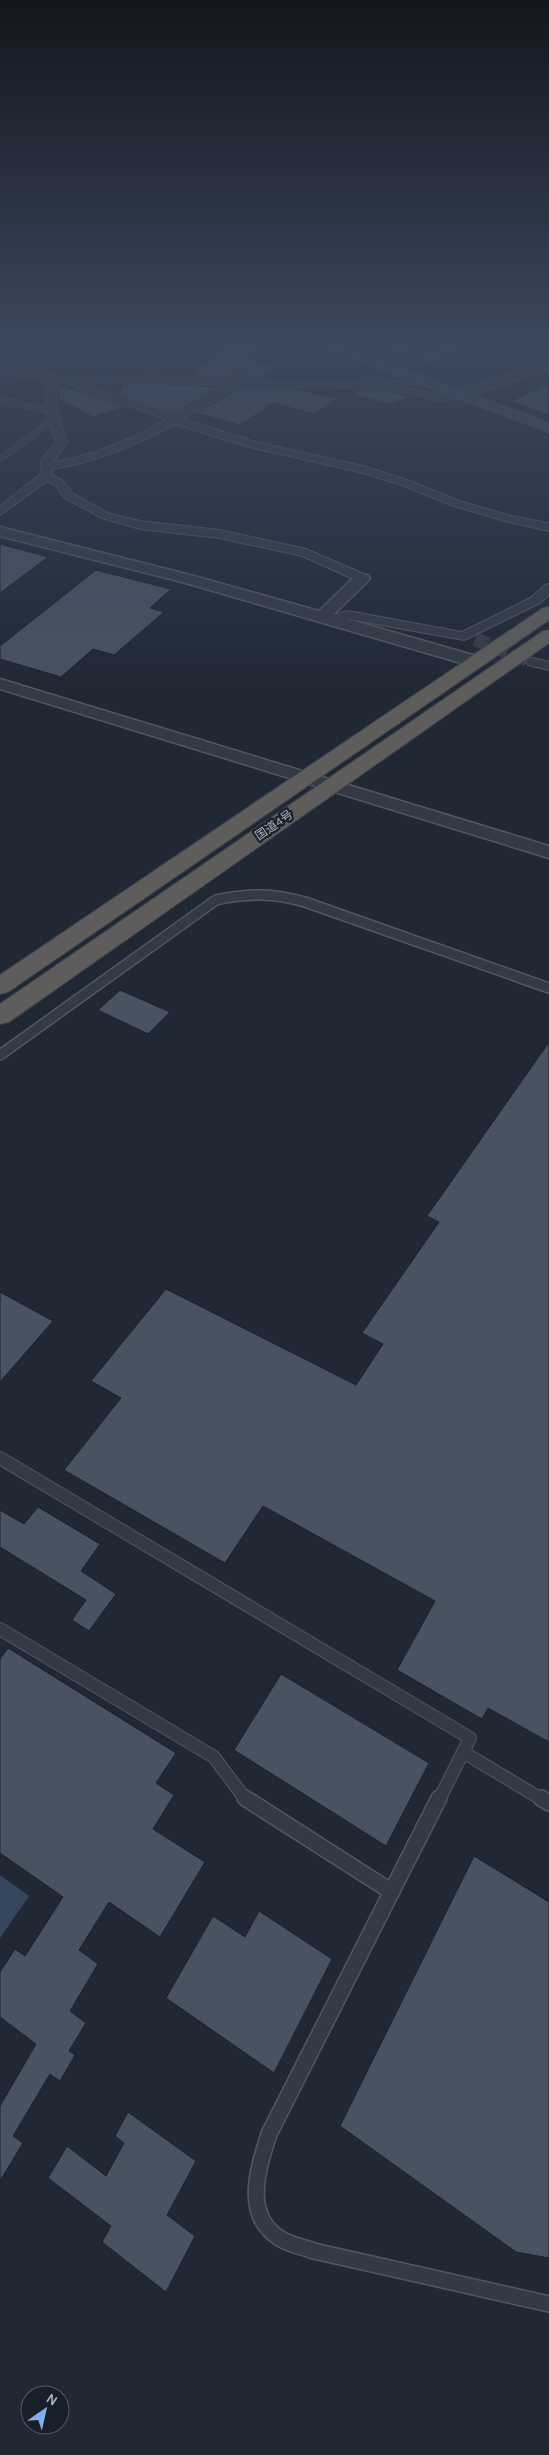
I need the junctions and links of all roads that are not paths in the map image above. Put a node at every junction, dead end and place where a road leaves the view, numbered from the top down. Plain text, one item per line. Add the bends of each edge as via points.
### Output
1 (48, 459) edge
2 (86, 459) edge
3 (312, 459) edge
4 (46, 472) junction
5 (0, 511) edge
6 (549, 526) edge
7 (0, 531) edge
8 (362, 578) joint
9 (549, 588) edge
10 (549, 612) edge
11 (328, 617) junction
12 (547, 639) edge
13 (474, 661) junction
14 (533, 662) tunnel mouth
15 (549, 666) edge
16 (0, 684) edge
17 (306, 777) junction
18 (330, 785) junction
19 (549, 852) edge
20 (0, 986) edge
21 (549, 988) edge
22 (0, 1016) edge
23 (0, 1056) edge
24 (0, 1458) edge
25 (0, 1629) edge
26 (463, 1752) junction
27 (549, 1803) edge
28 (392, 1892) junction
29 (549, 2304) edge

1 - 4 street
2 - 4 street
3 - 6 street via 406,482 455,503 510,519
4 - 5 street via 41,481
4 - 8 street via 69,496 106,516 140,525 219,534 306,553
7 - 11 street
8 - 11 street
9 - 11 street via 536,600 470,638 348,615
10 - 13 highway, 国道4号
11 - 13 street
12 - 18 highway, 国道4号
13 - 17 highway, 国道4号
14 - 15 street
16 - 17 street
17 - 18 street
17 - 20 highway, 国道4号
18 - 19 street
18 - 22 highway, 国道4号
21 - 23 lane via 305,902 274,893 252,892 216,900
24 - 26 lane via 470,1738
25 - 28 lane via 214,1757 247,1801
26 - 27 lane
26 - 28 lane
28 - 29 lane via 269,2134 254,2189 255,2207 274,2234 314,2251

